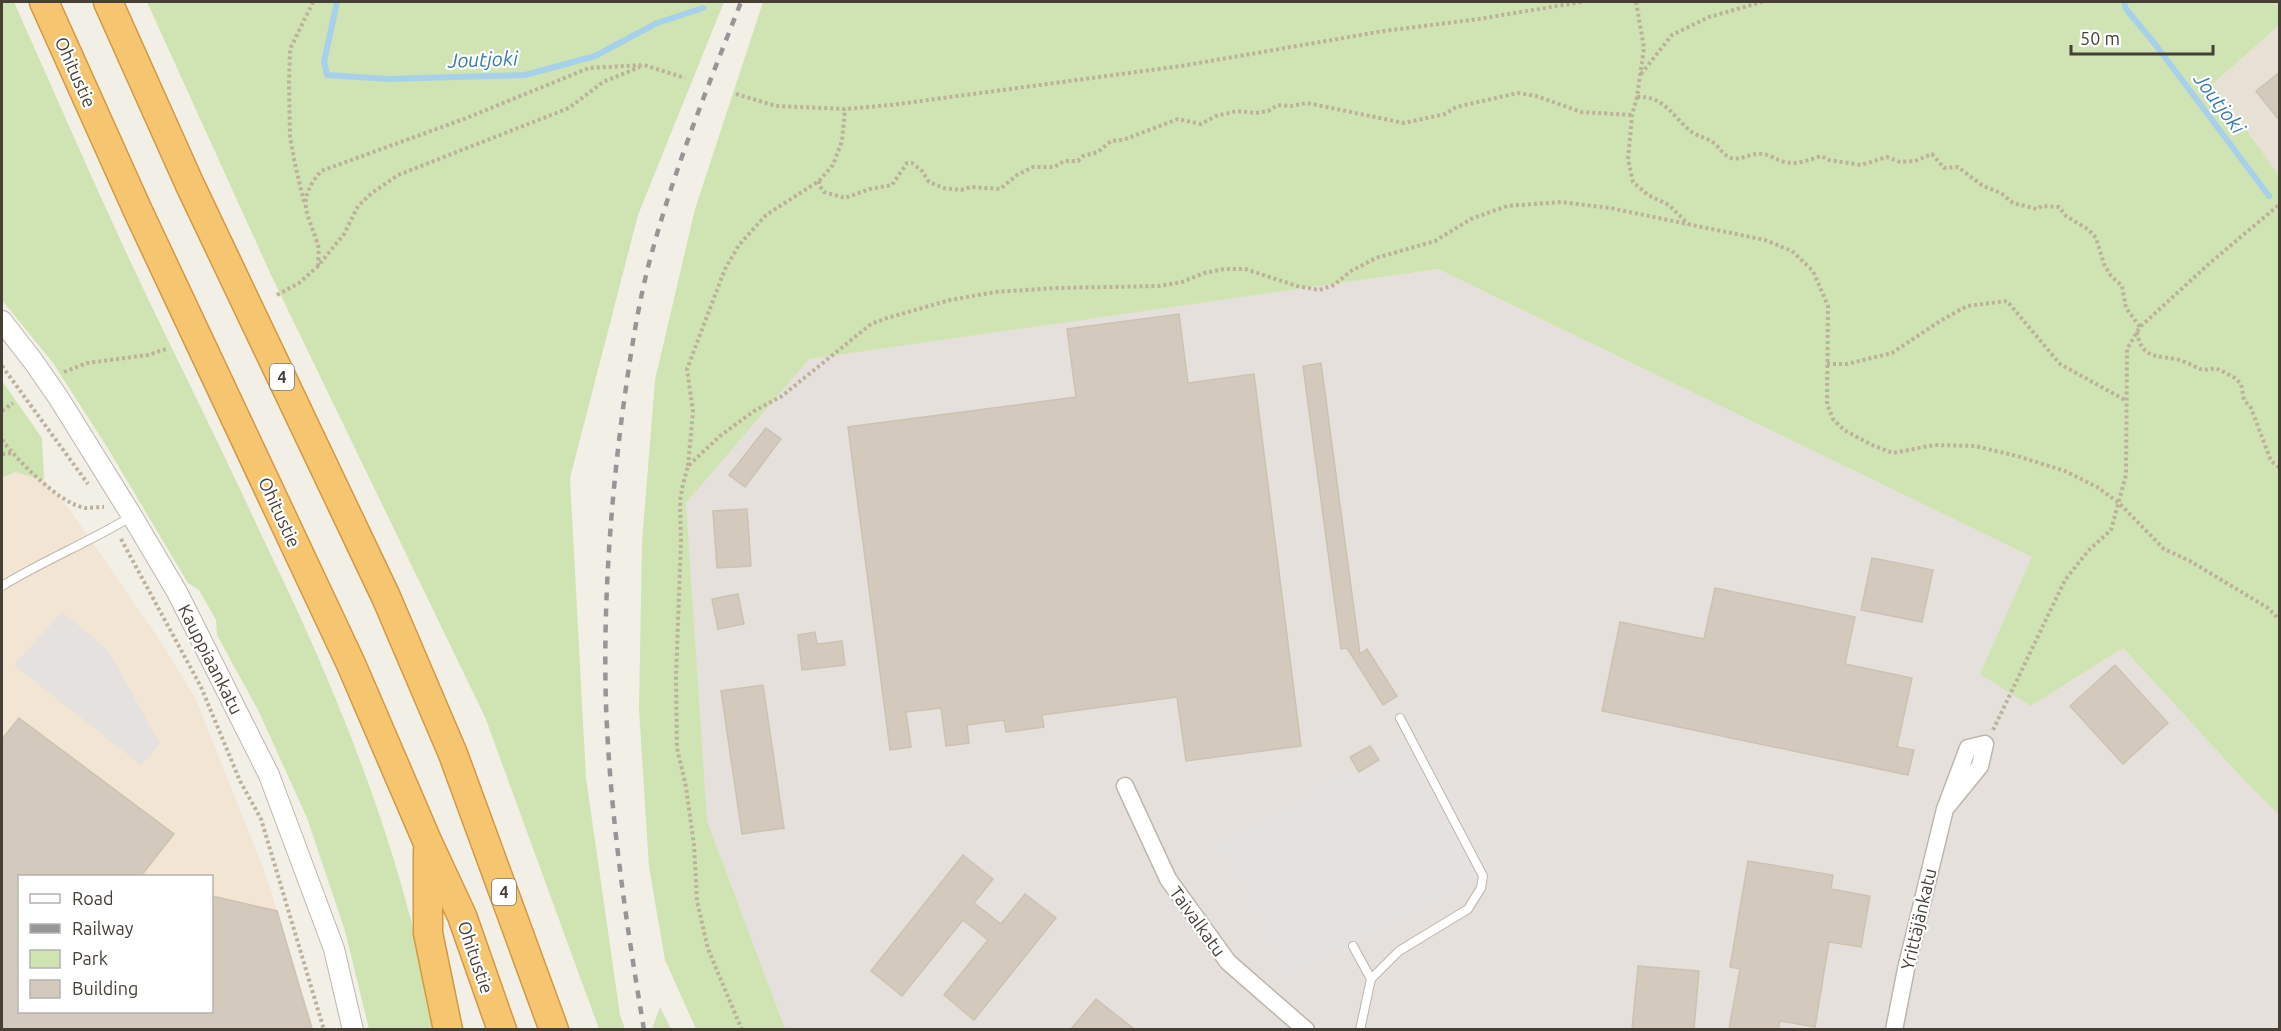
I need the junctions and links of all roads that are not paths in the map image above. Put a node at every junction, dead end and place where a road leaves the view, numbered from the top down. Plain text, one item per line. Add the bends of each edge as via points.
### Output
1 (44, 2) edge
2 (108, 2) edge
3 (2, 321) edge
4 (132, 516) junction
5 (2, 586) edge
6 (1400, 718) dead end
7 (1985, 744) road end
8 (1125, 786) dead end
9 (428, 843) junction
10 (1353, 946) dead end
11 (1371, 979) junction
12 (353, 1029) edge
13 (448, 1029) edge
14 (502, 1029) edge
15 (554, 1029) edge
16 (1306, 1029) edge
17 (1360, 1029) edge
18 (1894, 1029) edge

1 - 9 highway, Ohitustie via 330,618
2 - 15 highway, 4 via 190,185 386,597 453,754
3 - 4 street, Kauppiaankatu via 58,397
4 - 5 lane
4 - 12 street, Kauppiaankatu via 177,592 269,775 334,949
6 - 11 lane via 1483,876 1481,888 1467,909 1399,951
7 - 18 street, Yrittäjänkatu via 1980,766 1945,810
8 - 16 street, Taivalkatu via 1168,879 1228,962
9 - 13 highway via 428,933
9 - 14 highway, Ohitustie via 462,916
10 - 11 lane
11 - 17 lane

